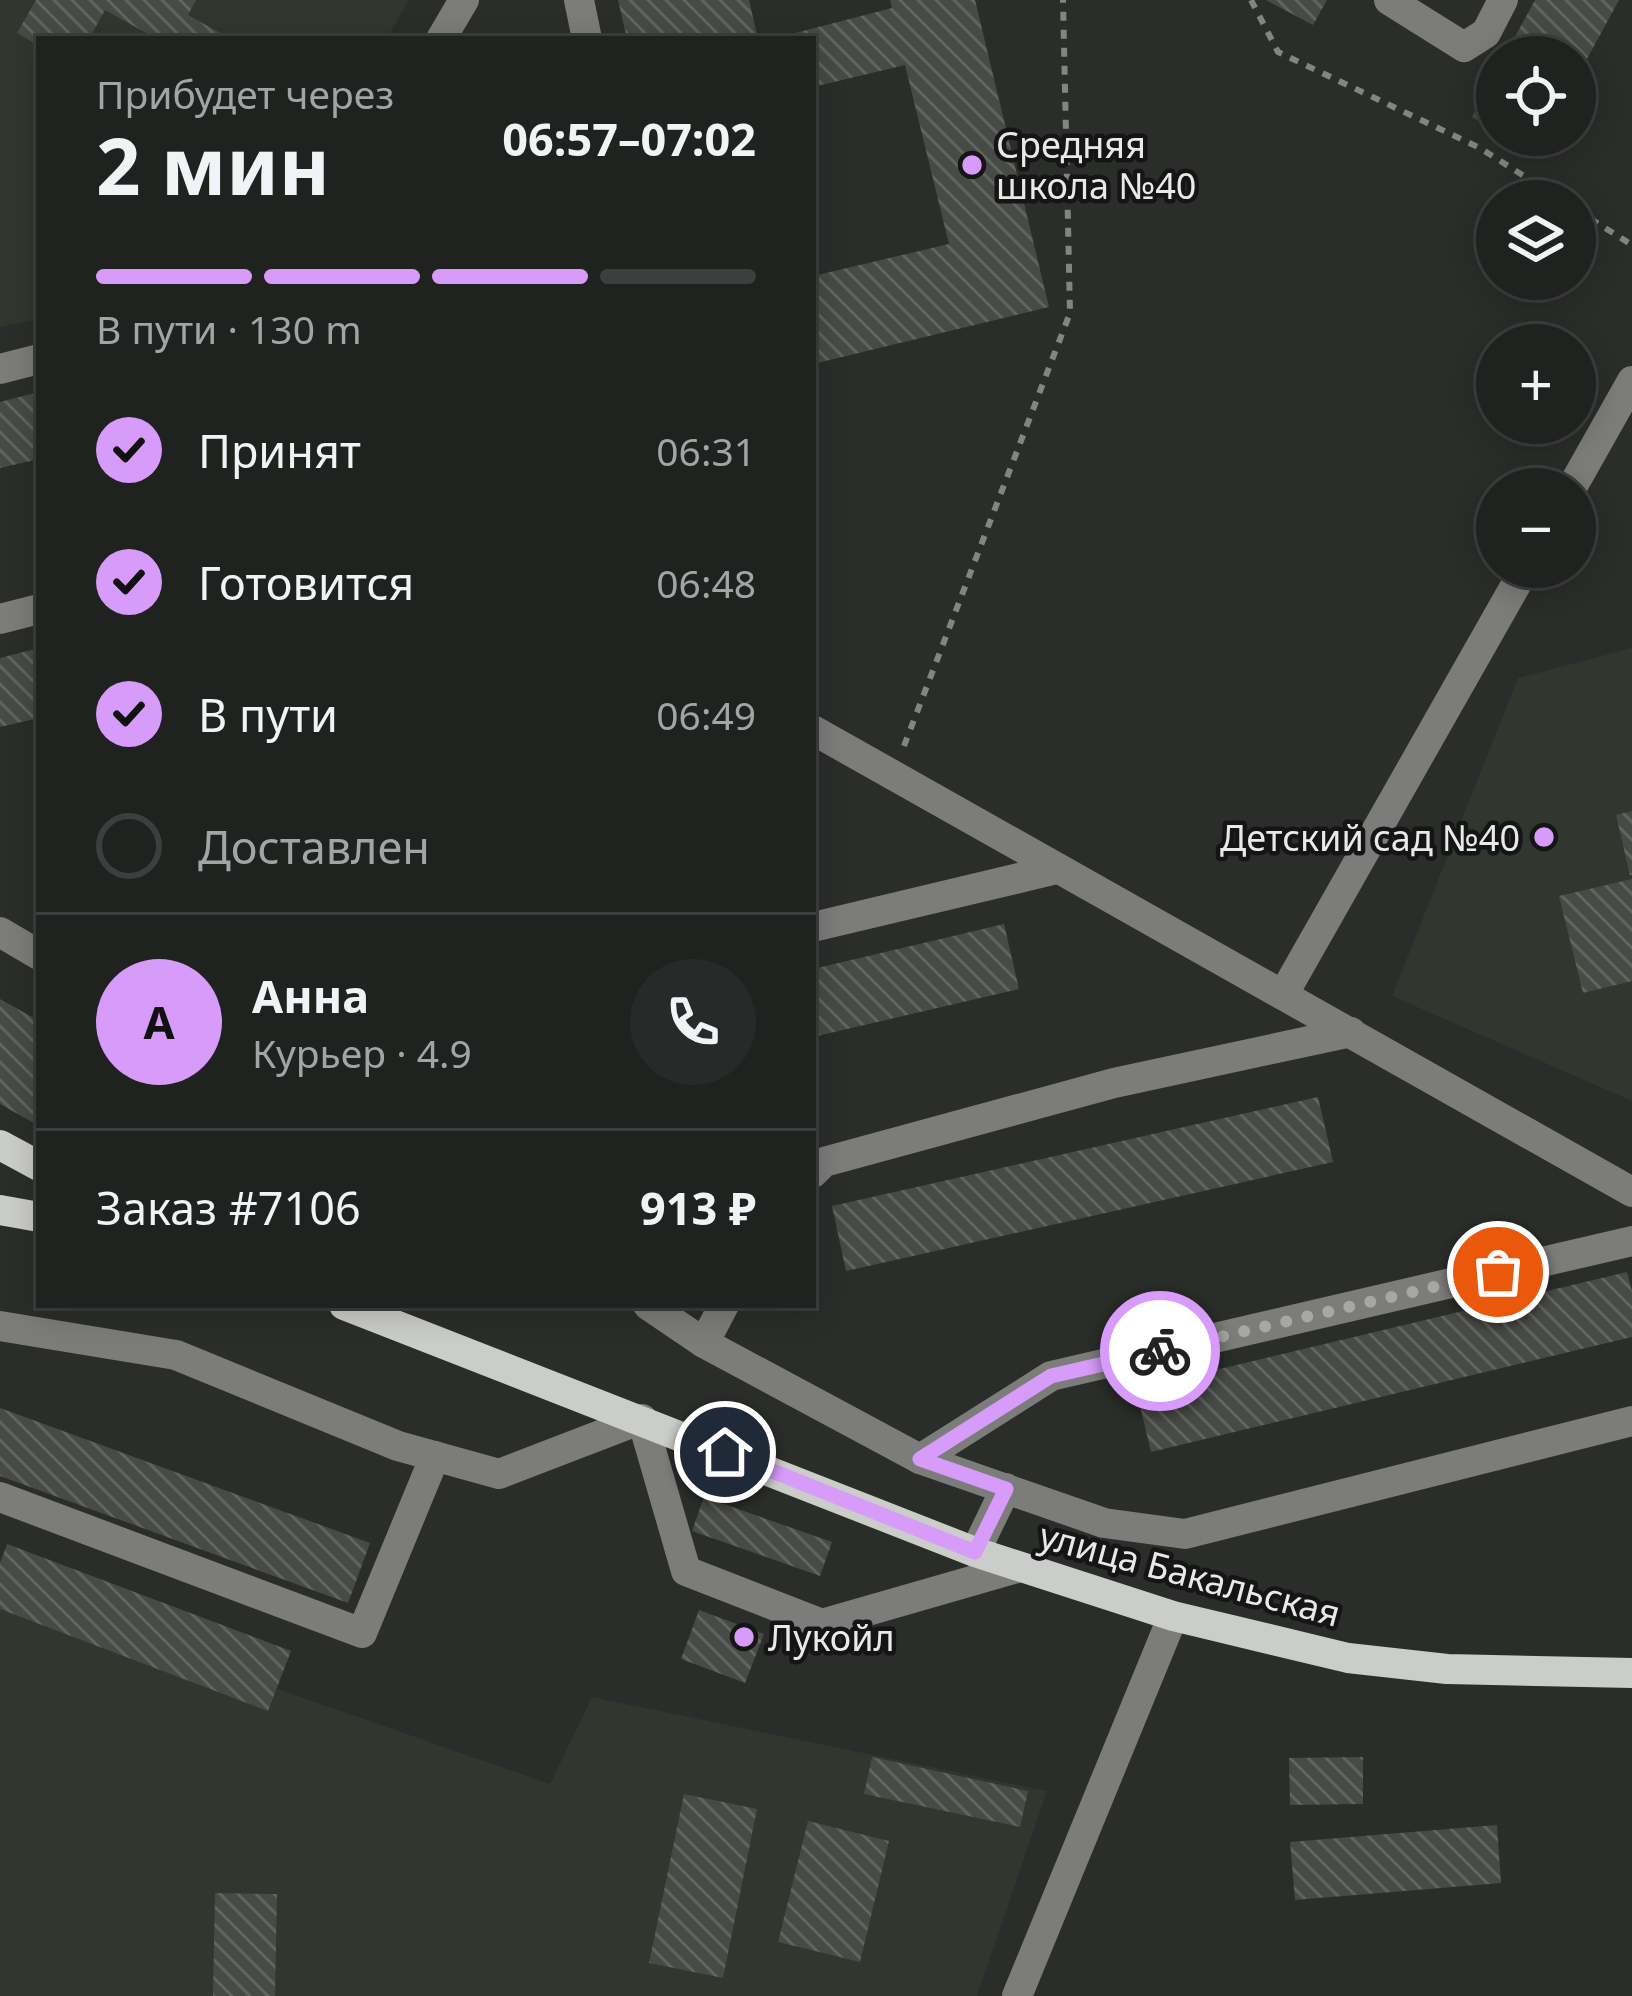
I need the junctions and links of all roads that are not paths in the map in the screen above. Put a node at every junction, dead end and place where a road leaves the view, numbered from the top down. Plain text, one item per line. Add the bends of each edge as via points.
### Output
1 (464, 0) edge
2 (579, 0) edge
3 (1389, 0) edge
4 (1503, 0) edge
5 (443, 36) edge
6 (586, 36) edge
7 (36, 360) edge
8 (0, 369) edge
9 (1632, 381) edge
10 (1583, 468) edge
11 (1514, 588) edge
12 (36, 610) edge
13 (0, 620) edge
14 (816, 732) edge
15 (1057, 869) junction
16 (816, 926) edge
17 (0, 932) edge
18 (36, 953) edge
19 (1283, 995) junction
20 (1352, 1032) junction
21 (0, 1145) edge
22 (36, 1164) edge
23 (816, 1170) edge
24 (1632, 1192) edge
25 (0, 1210) edge
26 (36, 1216) edge
27 (1632, 1241) edge
28 (352, 1308) edge
29 (653, 1308) edge
30 (722, 1308) edge
31 (0, 1326) edge
32 (704, 1342) junction
33 (642, 1419) junction
34 (1632, 1421) edge
35 (435, 1456) junction
36 (920, 1459) junction
37 (1006, 1489) junction
38 (0, 1497) edge
39 (975, 1552) junction
40 (1017, 1568) junction
41 (1173, 1616) junction
42 (1632, 1673) edge
43 (1020, 1993) edge

1 - 5 lane
2 - 6 lane
3 - 4 lane via 1464,47 1486,33
7 - 8 lane
9 - 10 lane
11 - 19 lane
12 - 13 lane
14 - 15 lane
15 - 16 lane
15 - 19 lane
17 - 18 lane
19 - 20 lane
20 - 23 lane via 1114,1083
20 - 24 lane
21 - 22 main road
25 - 26 main road
27 - 36 lane via 1051,1376
28 - 33 main road, улица Бакальская
29 - 32 lane
30 - 32 lane
31 - 35 lane via 176,1355
32 - 36 lane
33 - 35 lane via 499,1474
33 - 39 main road, улица Бакальская
33 - 40 lane via 686,1571 822,1624
34 - 37 lane via 1185,1534 1104,1523
35 - 38 lane via 362,1633
36 - 37 lane
37 - 39 lane
39 - 40 main road, улица Бакальская
40 - 41 main road, улица Бакальская
41 - 42 main road, улица Бакальская via 1348,1658
41 - 43 lane

